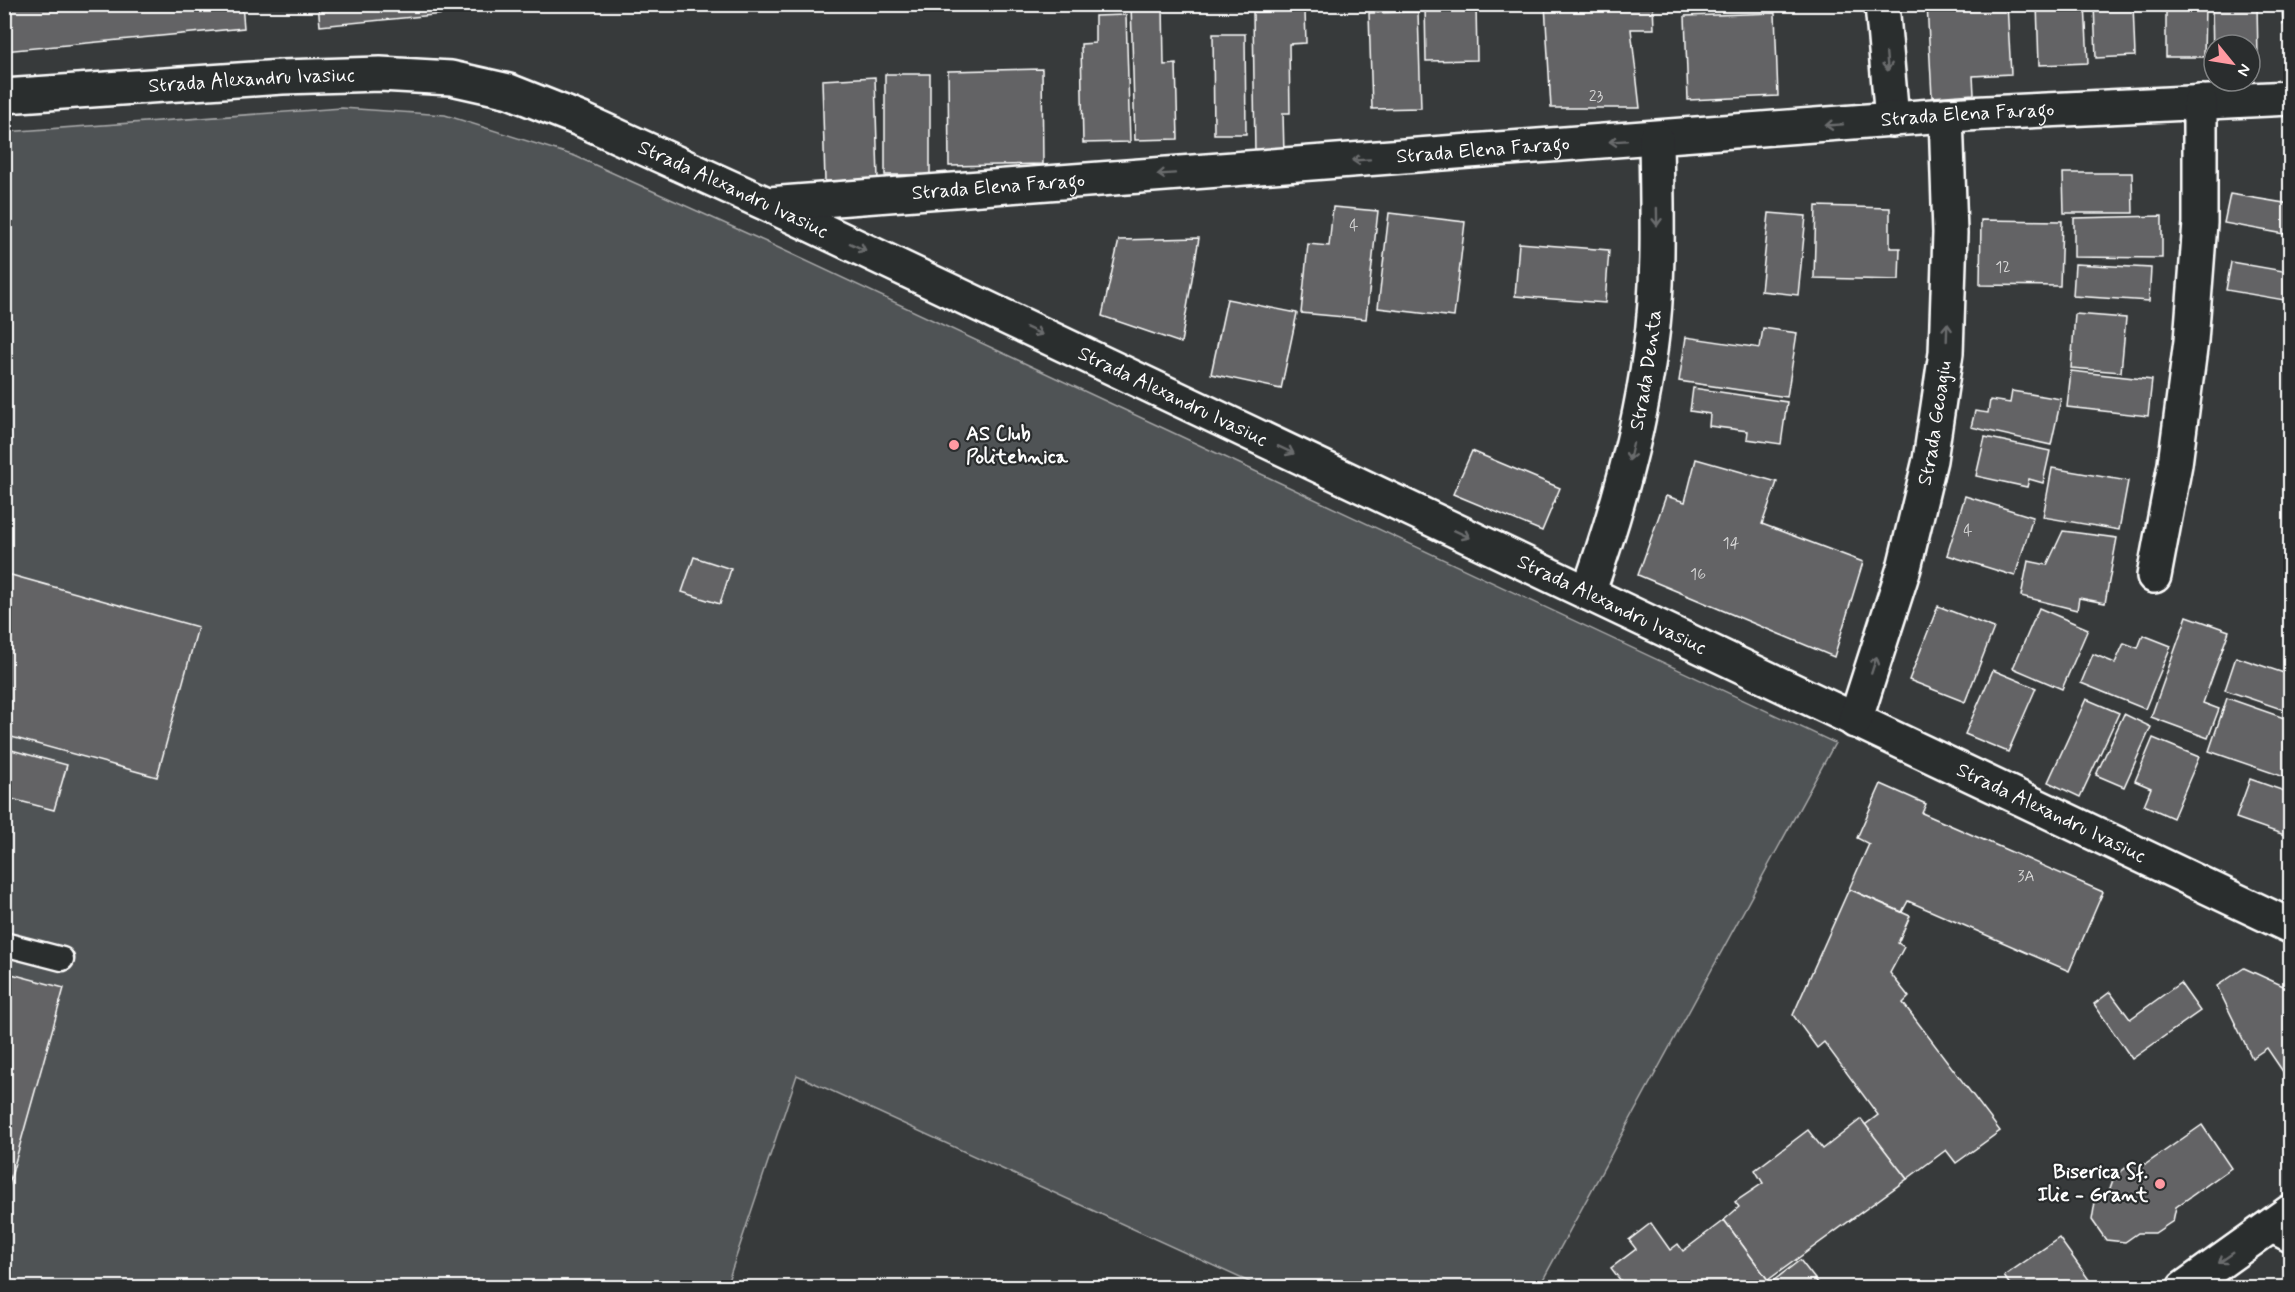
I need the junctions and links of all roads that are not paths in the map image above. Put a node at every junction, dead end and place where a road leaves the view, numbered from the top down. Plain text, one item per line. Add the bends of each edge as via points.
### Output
1 (1882, 6) edge
2 (4, 96) edge
3 (2290, 98) edge
4 (2200, 102) junction
5 (1946, 115) junction
6 (1892, 120) junction
7 (1656, 138) junction
8 (767, 204) junction
9 (2154, 576) dead end
10 (1588, 593) junction
11 (1855, 720) junction
12 (2290, 926) edge
13 (4, 944) edge
14 (62, 959) dead end
15 (2283, 1227) edge
16 (2184, 1287) edge

1 -> 6 street
2 - 8 street, Strada Alexandru Ivasiuc via 282,77 380,74 451,78 509,91 582,120
3 - 4 street, Strada Elena Farago
4 - 5 street, Strada Elena Farago
4 - 9 street via 2200,223 2191,341 2175,464
5 - 6 street, Strada Elena Farago
11 -> 5 street, Strada Geoagiu via 1904,568 1930,460 1945,364 1950,233
6 -> 7 street, Strada Elena Farago
7 -> 8 street, Strada Elena Farago
7 -> 10 street, Strada Denta via 1658,243 1650,351 1632,450 1609,535
8 -> 10 street, Strada Alexandru Ivasiuc
10 - 11 street, Strada Alexandru Ivasiuc
11 - 12 street, Strada Alexandru Ivasiuc
13 - 14 lane
15 -> 16 street

